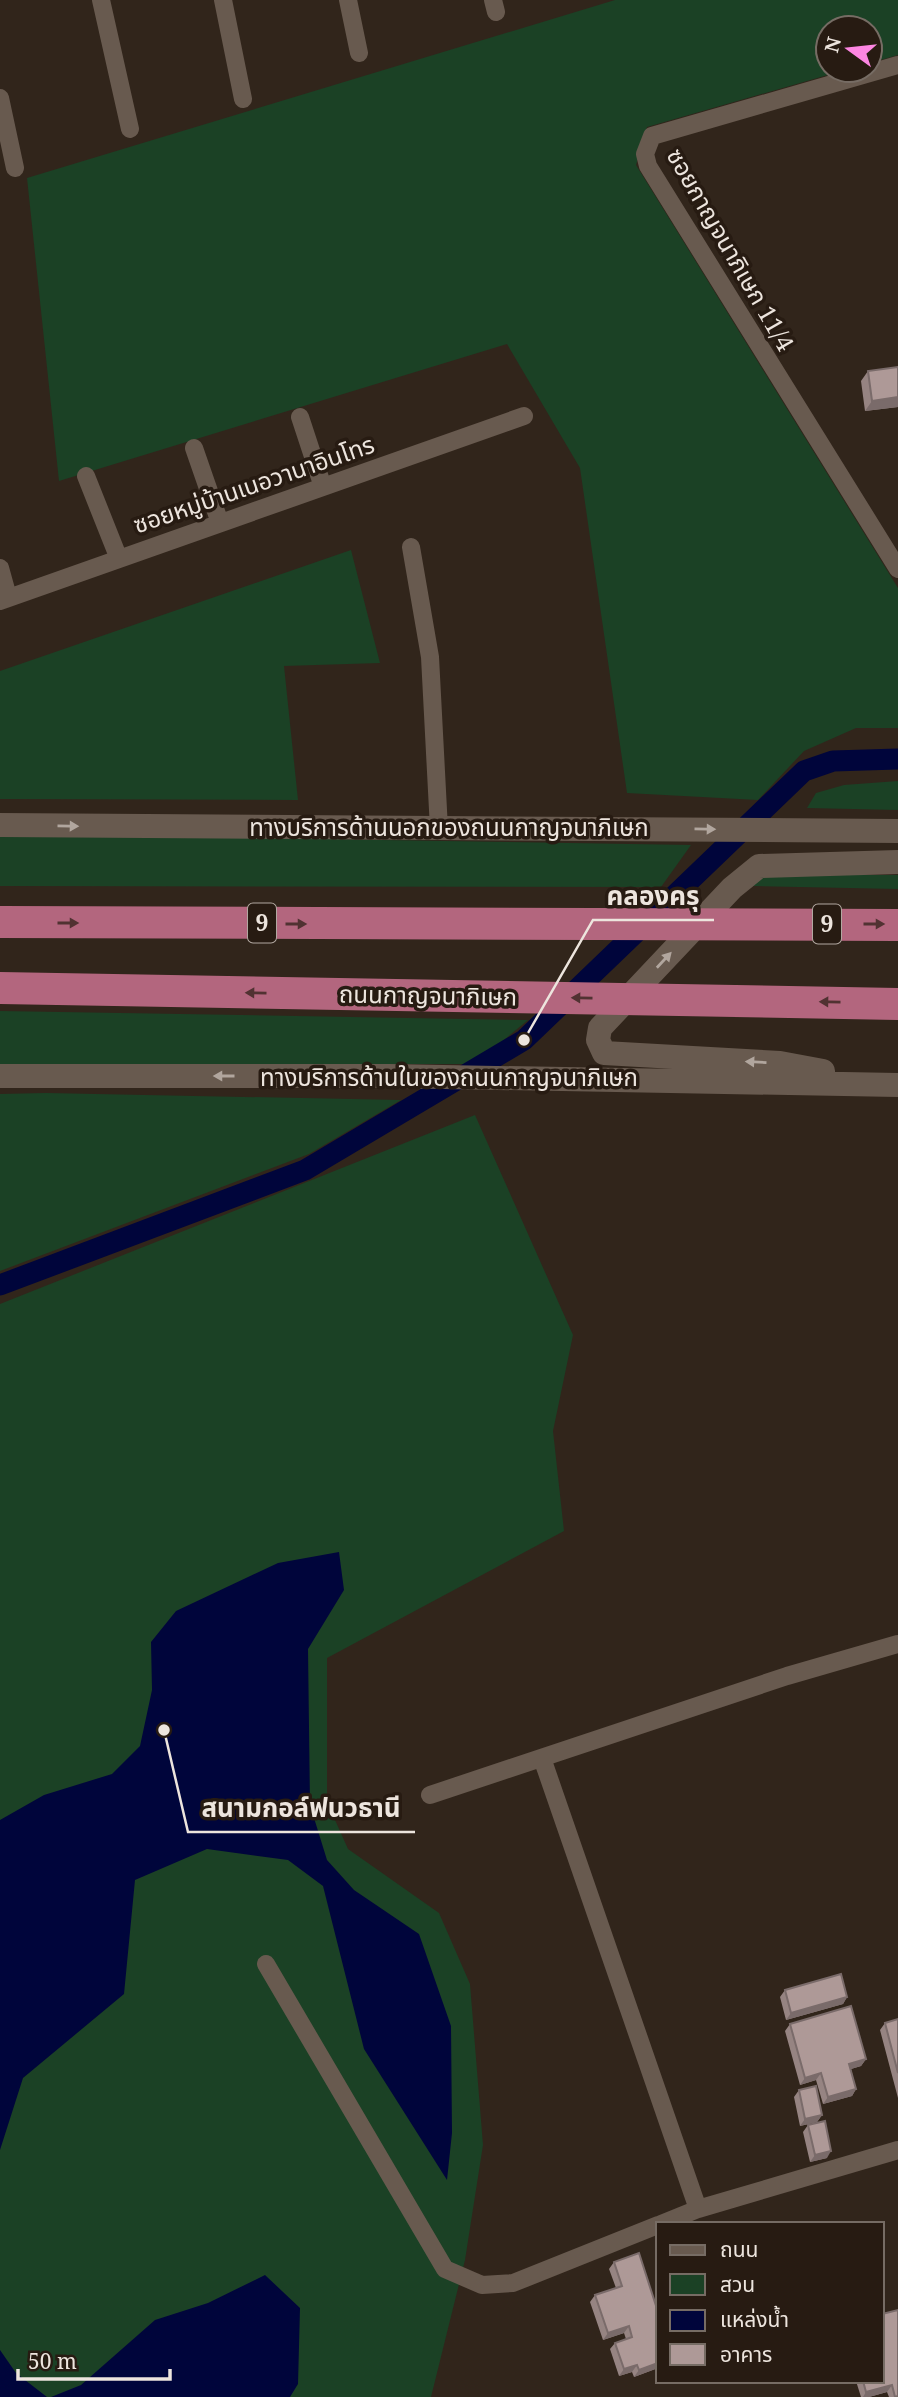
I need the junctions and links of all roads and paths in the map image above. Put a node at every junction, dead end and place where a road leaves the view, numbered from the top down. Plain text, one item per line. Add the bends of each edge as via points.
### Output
1 (102, 0) edge
2 (223, 0) edge
3 (348, 0) edge
4 (359, 53) dead end
5 (898, 65) edge
6 (0, 98) edge
7 (243, 99) dead end
8 (130, 129) dead end
9 (15, 168) dead end
10 (524, 416) dead end
11 (300, 417) dead end
12 (194, 448) dead end
13 (86, 477) dead end
14 (323, 487) junction
15 (220, 523) junction
16 (411, 547) dead end
17 (119, 559) junction
18 (0, 568) edge
19 (898, 569) edge
20 (4, 599) edge
21 (0, 825) edge
22 (439, 829) junction
23 (898, 831) edge
24 (898, 863) edge
25 (0, 922) edge
26 (898, 925) edge
27 (0, 988) edge
28 (898, 1004) edge
29 (0, 1076) edge
30 (897, 1085) edge
31 (898, 1644) edge
32 (542, 1758) junction
33 (430, 1794) dead end
34 (266, 1964) dead end
35 (898, 2150) edge
36 (698, 2209) junction
37 (665, 2222) edge
38 (656, 2226) edge

1 - 8 street
2 - 7 street
3 - 4 street
5 - 19 street, ซอยกาญจนาภิเษก 11/4 via 652,136 645,154 648,166 774,373
6 - 9 street
10 - 14 street, ซอยหมู่บ้านเนอวานาอินโทร
11 - 14 street
12 - 15 street
13 - 17 street
14 - 15 street, ซอยหมู่บ้านเนอวานาอินโทร
15 - 17 street, ซอยหมู่บ้านเนอวานาอินโทร
16 - 22 street via 430,657
17 - 20 street, ซอยหมู่บ้านเนอวานาอินโทร
18 - 20 street
21 -> 22 main road, ทางบริการด้านนอกของถนนกาญจนาภิเษก
22 -> 23 main road, ทางบริการด้านนอกของถนนกาญจนาภิเษก
30 -> 24 main road via 780,1063 604,1054 598,1040 600,1028 732,888 759,866
25 -> 26 highway, 9
28 -> 27 highway, ถนนกาญจนาภิเษก
30 -> 29 main road, ทางบริการด้านในของถนนกาญจนาภิเษก via 390,1076
31 - 32 street
32 - 33 street
32 - 36 street
34 - 38 street via 445,2269 482,2285 513,2283
35 - 36 street
36 - 37 street

